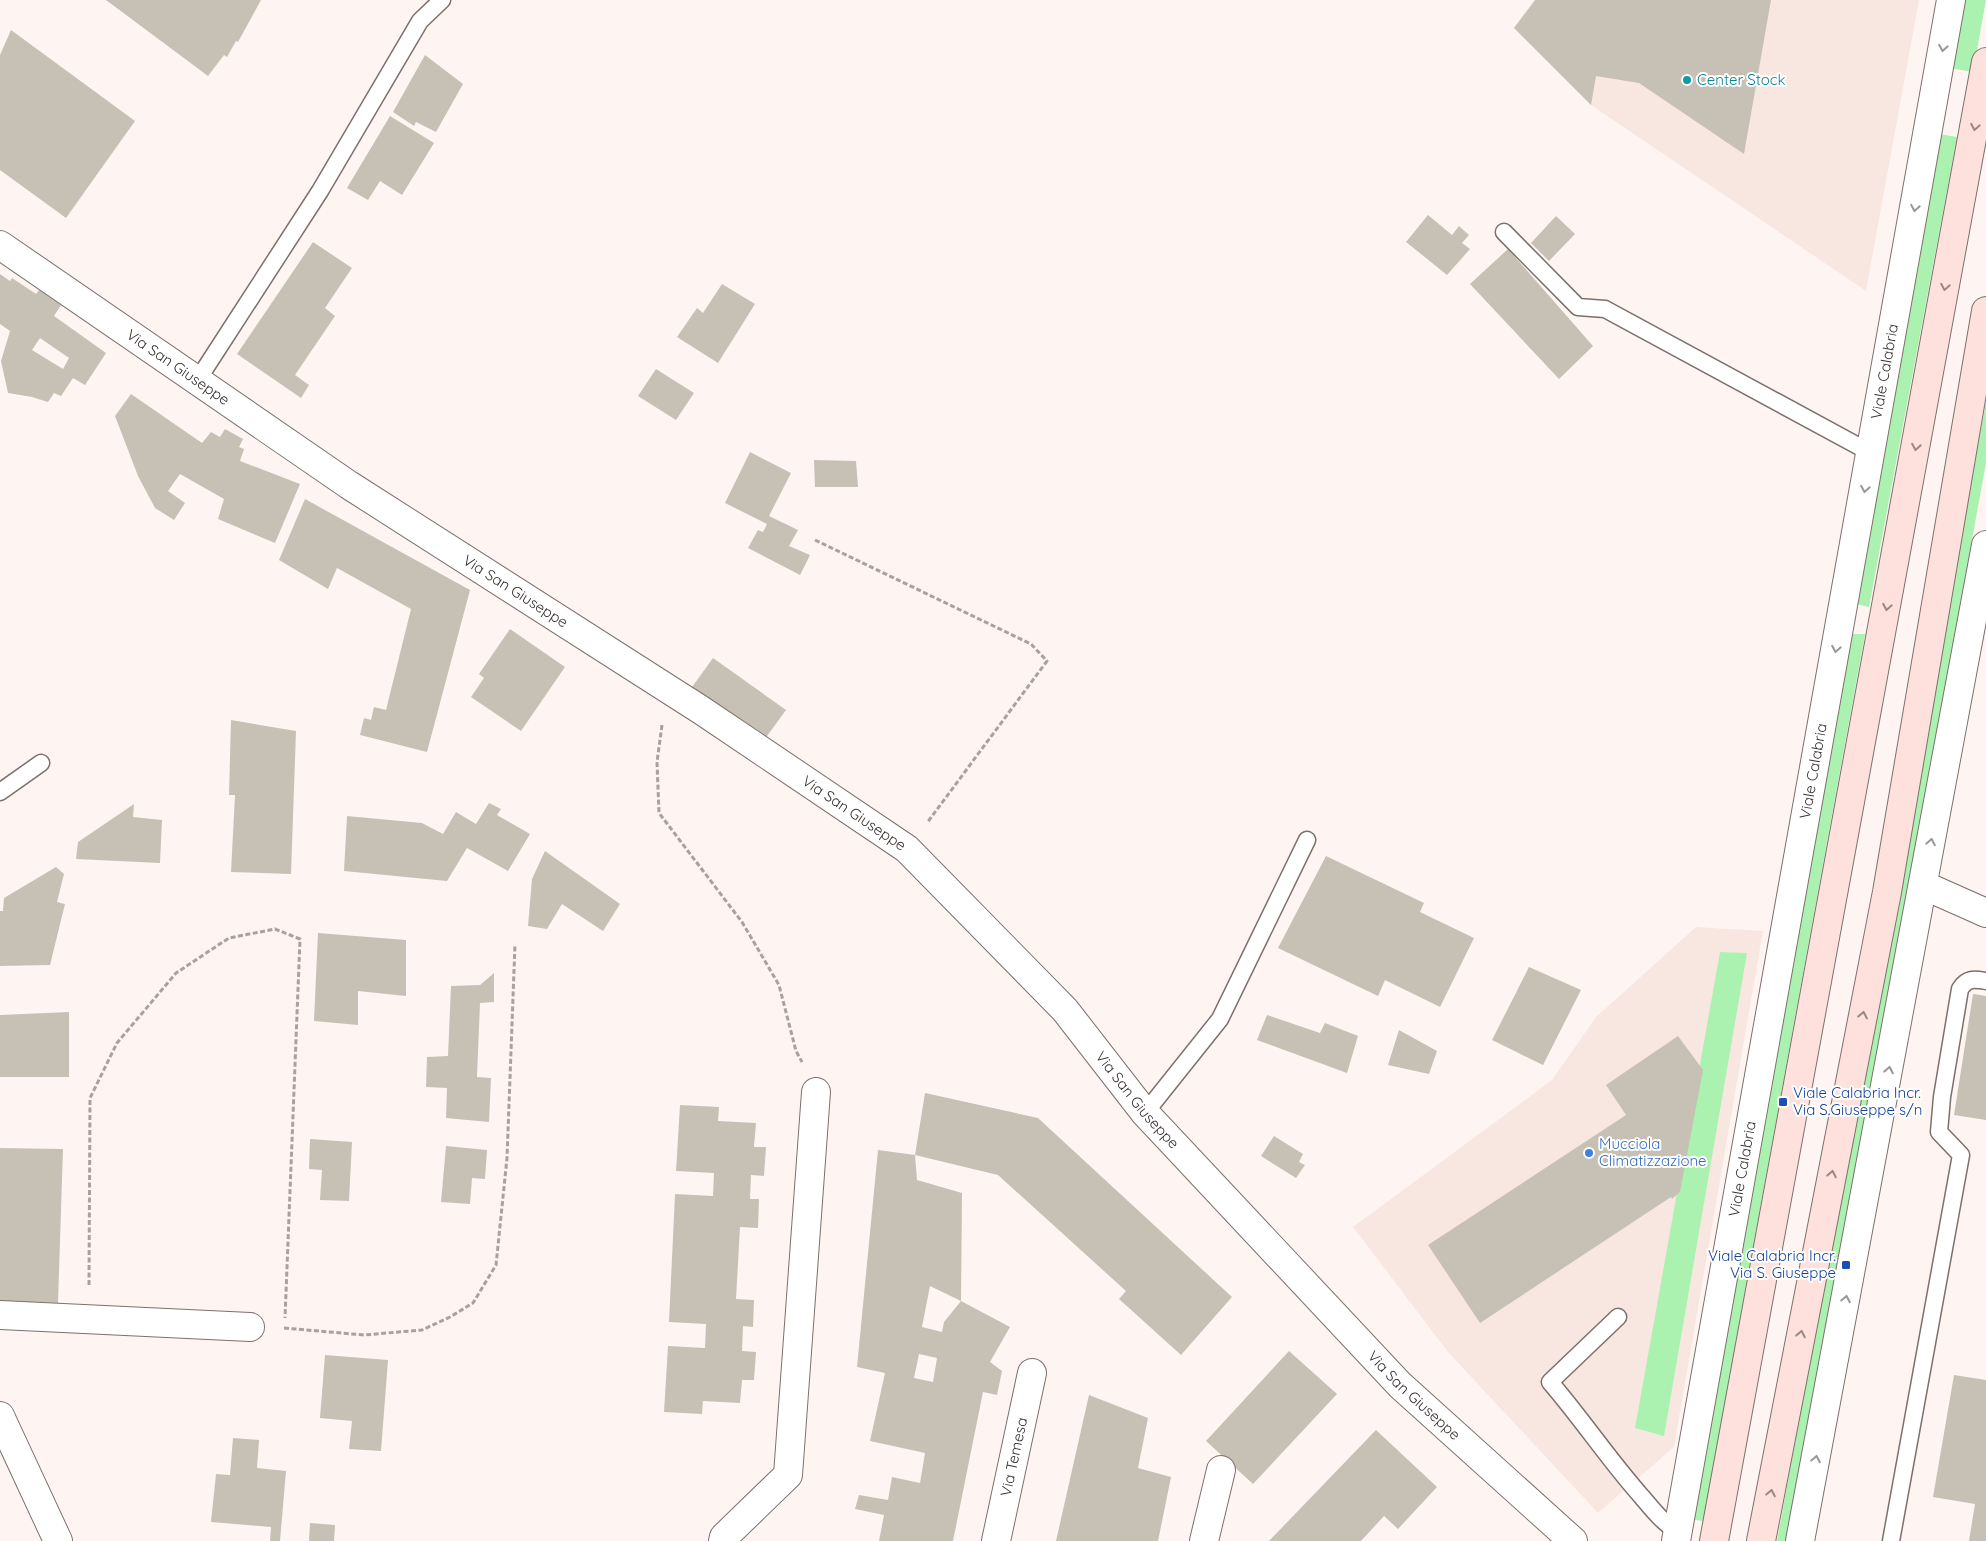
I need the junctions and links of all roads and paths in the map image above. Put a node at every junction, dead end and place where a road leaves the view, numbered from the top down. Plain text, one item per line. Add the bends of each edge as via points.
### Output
1 (442, 0) edge
2 (1952, 0) edge
3 (1986, 62) edge
4 (1504, 232) dead end
5 (0, 245) edge
6 (1986, 311) edge
7 (197, 381) junction
8 (1871, 453) junction
9 (816, 540) dead end
10 (1986, 545) edge
11 (666, 688) junction
12 (41, 763) dead end
13 (0, 792) edge
14 (1307, 840) dead end
15 (908, 849) junction
16 (1923, 885) junction
17 (1986, 913) edge
18 (515, 944) dead end
19 (1986, 981) edge
20 (816, 1092) joint
21 (1145, 1113) junction
22 (0, 1315) edge
23 (1618, 1317) dead end
24 (89, 1318) junction
25 (250, 1327) joint
26 (284, 1328) junction
27 (1032, 1373) dead end
28 (0, 1416) edge
29 (1221, 1470) dead end
30 (1677, 1536) edge
31 (58, 1541) edge
32 (723, 1541) edge
33 (996, 1541) edge
34 (1204, 1541) edge
35 (1574, 1541) edge
36 (1714, 1541) edge
37 (1761, 1541) edge
38 (1800, 1541) edge
39 (1891, 1541) edge

1 - 7 lane via 420,21 320,191
2 -> 8 street, Viale Calabria
3 -> 36 main road
4 - 8 lane via 1578,307 1605,309
5 - 7 street, Via San Giuseppe
37 -> 6 main road via 1887,892
7 - 11 street, Via San Giuseppe via 349,485
8 -> 30 street, Viale Calabria
9 - 15 path via 1032,644 1047,661
16 -> 10 street
11 - 15 street, Via San Giuseppe
11 - 20 path via 657,762 659,813 742,922 779,985 796,1051
12 - 13 lane
14 - 21 lane via 1220,1019
15 - 21 street, Via San Giuseppe via 1065,1010
16 - 17 street
38 -> 16 street
18 - 26 path via 507,1158 496,1265 473,1303 422,1330 364,1335
19 - 39 lane via 1973,979 1964,982 1956,1009 1939,1132 1961,1155
20 - 32 street via 788,1475
21 - 35 street, Via San Giuseppe via 1400,1385
22 - 24 street
23 - 30 lane via 1550,1382 1578,1414 1626,1480
24 - 25 street
24 - 26 path via 90,1098 117,1043 176,973 229,938 275,929 300,939
25 - 26 path
27 - 33 street, Via Temesa
28 - 31 street
29 - 34 street

